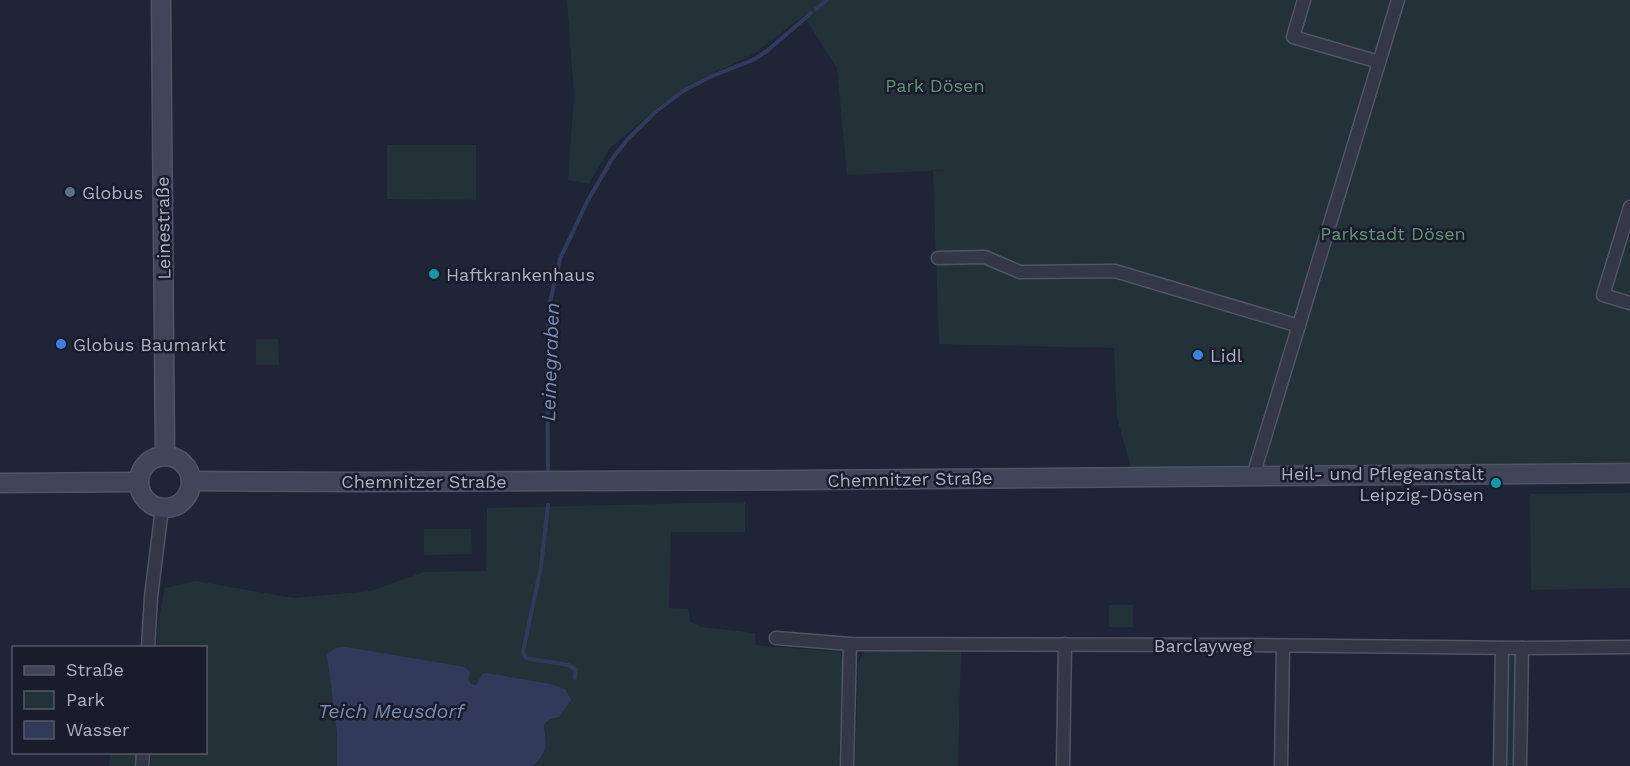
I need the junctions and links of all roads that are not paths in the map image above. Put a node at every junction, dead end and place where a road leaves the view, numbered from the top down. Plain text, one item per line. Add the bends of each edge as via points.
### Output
1 (161, 0) edge
2 (1304, 0) edge
3 (1398, 0) edge
4 (1379, 62) junction
5 (1630, 207) edge
6 (938, 258) dead end
7 (1630, 303) edge
8 (1299, 326) junction
9 (165, 456) junction
10 (1630, 472) edge
11 (1253, 476) junction
12 (190, 481) junction
13 (139, 482) junction
14 (0, 483) edge
15 (162, 508) junction
16 (776, 638) dead end
17 (850, 644) junction
18 (1065, 644) junction
19 (148, 646) edge
20 (1283, 646) junction
21 (1630, 647) edge
22 (1502, 648) junction
23 (1522, 648) junction
24 (847, 766) edge
25 (1063, 766) edge
26 (1281, 766) edge
27 (1500, 766) edge
28 (1521, 766) edge

1 - 9 main road, Leinestraße
2 - 4 street via 1293,36
3 - 4 street
4 - 8 street
5 - 7 street via 1603,295
6 - 8 street via 985,257 1020,272 1115,271
8 - 11 street
9 - 12 main road via 181,462
9 - 13 main road via 146,465
10 - 11 main road, Chemnitzer Straße
11 - 12 main road, Chemnitzer Straße
12 - 15 main road via 184,499
13 - 14 main road
13 - 15 main road via 145,498
15 - 19 street
16 - 17 street, Barclayweg
17 - 18 street, Barclayweg
17 - 24 street
18 - 20 street, Barclayweg
18 - 25 street
20 - 22 street, Barclayweg
20 - 26 street
21 - 23 street, Barclayweg
22 - 23 street, Barclayweg
22 - 27 street
23 - 28 street
27 - 28 street

